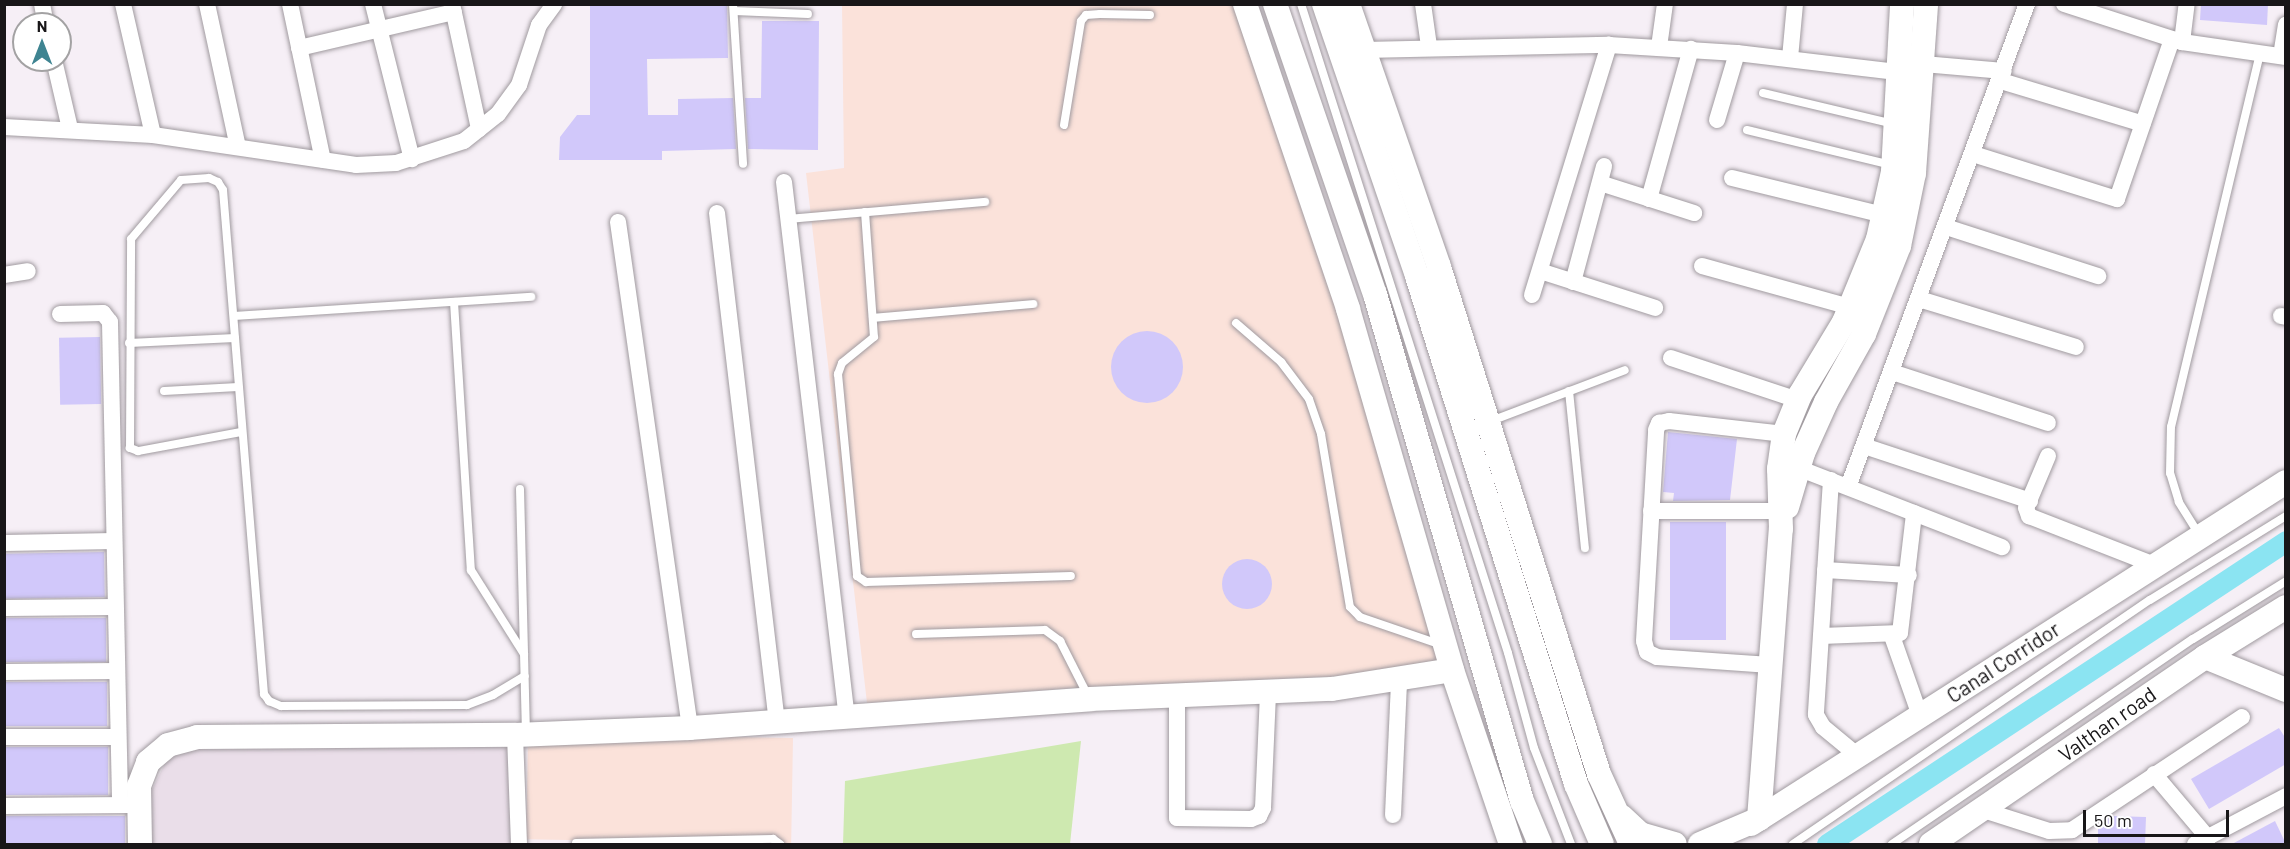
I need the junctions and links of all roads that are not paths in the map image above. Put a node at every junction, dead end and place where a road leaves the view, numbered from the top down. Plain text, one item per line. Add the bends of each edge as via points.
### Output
1 (123, 4) edge
2 (207, 4) edge
3 (290, 4) edge
4 (373, 4) edge
5 (534, 4) edge
6 (554, 4) edge
7 (1118, 4) edge
8 (1245, 4) edge
9 (1275, 4) edge
10 (1301, 4) edge
11 (1324, 4) edge
12 (1348, 4) edge
13 (1423, 4) edge
14 (1665, 4) edge
15 (1796, 4) edge
16 (1902, 4) edge
17 (1926, 4) edge
18 (2027, 4) edge
19 (2064, 4) edge
20 (2187, 4) edge
21 (453, 8) edge
22 (734, 8) edge
23 (808, 14) dead end
24 (1121, 14) junction
25 (1150, 15) dead end
26 (2286, 24) edge
27 (539, 25) junction
28 (379, 29) junction
29 (2177, 41) junction
30 (1609, 45) junction
31 (1429, 46) junction
32 (1659, 47) junction
33 (299, 48) junction
34 (1692, 49) junction
35 (1363, 50) junction
36 (1737, 53) junction
37 (2260, 53) junction
38 (2283, 56) edge
39 (1791, 58) junction
40 (1906, 66) junction
41 (57, 72) edge
42 (2002, 76) junction
43 (1763, 93) dead end
44 (1718, 120) dead end
45 (1064, 124) dead end
46 (1895, 124) junction
47 (2143, 124) junction
48 (4, 127) edge
49 (70, 129) junction
50 (479, 129) junction
51 (1747, 130) dead end
52 (153, 135) junction
53 (238, 147) junction
54 (1973, 154) junction
55 (412, 159) junction
56 (322, 160) junction
57 (743, 164) dead end
58 (1893, 165) junction
59 (1604, 166) dead end
60 (1732, 178) dead end
61 (784, 182) dead end
62 (1600, 183) junction
63 (1649, 199) junction
64 (986, 202) dead end
65 (865, 212) junction
66 (717, 213) dead end
67 (1694, 213) dead end
68 (1884, 215) junction
69 (789, 219) junction
70 (618, 222) dead end
71 (1946, 227) junction
72 (1702, 266) dead end
73 (28, 271) dead end
74 (1540, 271) junction
75 (4, 275) edge
76 (2098, 276) dead end
77 (1573, 282) junction
78 (1532, 295) dead end
79 (531, 297) dead end
80 (1919, 299) junction
81 (454, 302) junction
82 (1032, 304) dead end
83 (1850, 307) junction
84 (1655, 308) dead end
85 (60, 314) dead end
86 (234, 316) junction
87 (873, 318) junction
88 (1236, 322) dead end
89 (235, 338) junction
90 (129, 343) junction
91 (2076, 347) dead end
92 (1671, 358) dead end
93 (1625, 369) dead end
94 (1892, 372) junction
95 (238, 387) junction
96 (164, 391) dead end
97 (1569, 391) junction
98 (1798, 400) junction
99 (1488, 422) junction
100 (2048, 423) dead end
101 (241, 432) junction
102 (1784, 434) junction
103 (1864, 446) junction
104 (2048, 456) dead end
105 (1798, 468) junction
106 (1831, 480) junction
107 (2286, 482) edge
108 (1848, 487) junction
109 (520, 489) dead end
110 (2030, 501) junction
111 (1651, 511) junction
112 (1914, 513) junction
113 (2286, 516) edge
114 (1781, 520) junction
115 (2200, 537) junction
116 (114, 541) junction
117 (4, 543) edge
118 (2002, 547) dead end
119 (1585, 548) dead end
120 (2155, 565) junction
121 (1825, 570) junction
122 (1909, 574) junction
123 (1071, 576) dead end
124 (2286, 581) edge
125 (2286, 606) edge
126 (116, 607) junction
127 (4, 608) edge
128 (916, 634) dead end
129 (1821, 636) junction
130 (1892, 636) junction
131 (1445, 647) junction
132 (525, 654) junction
133 (2205, 657) junction
134 (1770, 665) junction
135 (1452, 670) junction
136 (117, 671) junction
137 (4, 672) edge
138 (525, 676) junction
139 (1399, 681) junction
140 (2286, 690) edge
141 (1268, 692) junction
142 (1176, 695) junction
143 (1090, 699) junction
144 (1920, 716) junction
145 (2242, 717) dead end
146 (847, 719) junction
147 (777, 723) junction
148 (690, 728) junction
149 (521, 735) junction
150 (4, 737) edge
151 (118, 737) junction
152 (1857, 756) junction
153 (2154, 774) junction
154 (2286, 796) edge
155 (130, 805) junction
156 (4, 806) edge
157 (1983, 810) junction
158 (1616, 811) junction
159 (1393, 815) dead end
160 (1759, 819) junction
161 (2201, 841) edge
162 (576, 843) edge
163 (140, 844) edge
164 (519, 844) edge
165 (780, 844) edge
166 (1511, 844) edge
167 (1540, 844) edge
168 (1571, 844) edge
169 (1602, 844) edge
170 (1631, 844) edge
171 (1675, 844) edge
172 (1700, 844) edge
173 (1721, 844) edge
174 (1793, 844) edge
175 (1892, 844) edge
176 (1931, 844) edge

1 - 52 street
2 - 53 street
3 - 33 street
4 - 28 street
5 - 27 street
6 - 27 street
7 - 24 lane
8 - 131 main road via 1348,309
9 - 167 main road via 1375,294 1522,801
10 - 168 lane via 1508,653 1534,748
11 - 169 main road via 1417,276 1576,784
12 - 35 main road
13 - 31 street
14 - 32 street
15 - 39 street
16 - 40 main road
17 - 40 main road
18 - 42 street
19 - 29 street
20 - 29 street
21 - 28 street
21 - 50 street
22 - 23 lane
22 - 57 lane
24 - 25 lane
24 - 45 lane via 1086,15 1081,21
26 - 38 street
27 - 50 street via 519,85 498,114
28 - 33 street
28 - 55 street
29 - 37 street
29 - 47 street
30 - 31 street
30 - 32 street
30 - 74 street
31 - 35 street
32 - 34 street
33 - 56 street
34 - 36 street
34 - 63 street
35 - 99 main road
36 - 39 street
36 - 44 street
37 - 38 street
37 - 115 lane via 2171,428 2170,472 2179,502
39 - 40 street
40 - 42 street
40 - 46 main road
40 - 105 main road via 1914,173 1899,246 1864,334 1826,402
41 - 49 street
42 - 47 street
42 - 54 street
43 - 46 lane
46 - 58 main road
47 - 54 street via 2117,199
48 - 49 street
49 - 52 street
50 - 55 street via 464,141
51 - 58 lane
52 - 53 street
53 - 56 street
54 - 71 street
55 - 56 street via 356,165
58 - 68 main road
59 - 62 street
60 - 68 street
61 - 69 street
62 - 63 street
62 - 77 street
63 - 67 street
64 - 65 lane
65 - 69 lane
65 - 87 lane
66 - 147 street
68 - 83 main road
69 - 146 street
70 - 148 street
71 - 76 street
71 - 80 street
72 - 83 street
73 - 75 street
74 - 77 street
74 - 78 street
77 - 84 street
79 - 81 lane
80 - 91 street
80 - 94 street
81 - 86 lane
81 - 132 lane via 471,570
82 - 87 lane
83 - 98 main road
85 - 116 street via 103,313 110,322
86 - 89 lane
86 - 90 lane via 223,190 209,178 181,180 131,239
87 - 123 lane via 874,337 842,363 838,374 857,576 867,582
88 - 131 lane via 1281,362 1309,399 1321,434 1343,585 1350,607 1360,617
89 - 90 lane
89 - 95 lane
90 - 101 lane via 130,448 138,451
92 - 98 street
93 - 97 lane
94 - 100 street
94 - 103 street
95 - 96 lane
95 - 101 lane
97 - 99 lane
97 - 119 lane
98 - 102 main road
99 - 158 main road via 1599,774
101 - 138 lane via 262,683 269,701 282,706 466,705
102 - 111 street via 1659,423
102 - 114 main road
103 - 108 street
103 - 110 street
104 - 110 street
105 - 106 street
105 - 114 main road
106 - 108 street
106 - 121 street
107 - 115 main road, Canal Corridor
108 - 112 street
109 - 132 lane
110 - 120 street via 2026,508 2029,516
111 - 114 street
111 - 134 street via 1644,641 1647,652 1657,657
112 - 118 street
112 - 122 street
113 - 174 lane via 2150,600
114 - 134 main road
115 - 120 main road, Canal Corridor
116 - 117 street
116 - 126 street
120 - 144 main road, Canal Corridor
121 - 122 street
121 - 129 street
122 - 130 street via 1904,627
124 - 175 lane via 2193,639
125 - 133 main road, Valthan road
126 - 127 street
126 - 136 street
128 - 143 lane via 1045,630 1060,642
129 - 130 street
129 - 152 street via 1816,715 1823,728
130 - 144 street
131 - 135 main road
132 - 138 lane
133 - 140 main road
133 - 157 main road, Valthan road
134 - 160 main road
135 - 139 main road
135 - 166 main road
136 - 137 street
136 - 151 street
138 - 149 lane
139 - 141 main road
139 - 159 street
141 - 142 main road
141 - 142 street via 1263,808 1259,816 1251,819 1177,818
142 - 143 main road
143 - 146 main road
144 - 152 main road, Canal Corridor
145 - 153 street
146 - 147 main road
147 - 148 main road
148 - 149 main road
149 - 155 main road via 197,737 168,745 148,762
149 - 164 street
150 - 151 street
151 - 155 street
152 - 160 main road, Canal Corridor
153 - 157 street via 2072,830 2060,833
153 - 161 street
154 - 161 street
155 - 156 street
155 - 163 main road
157 - 176 main road, Valthan road
158 - 170 main road
158 - 171 main road via 1640,834
160 - 172 main road
160 - 173 main road, Canal Corridor
162 - 165 lane via 773,839

